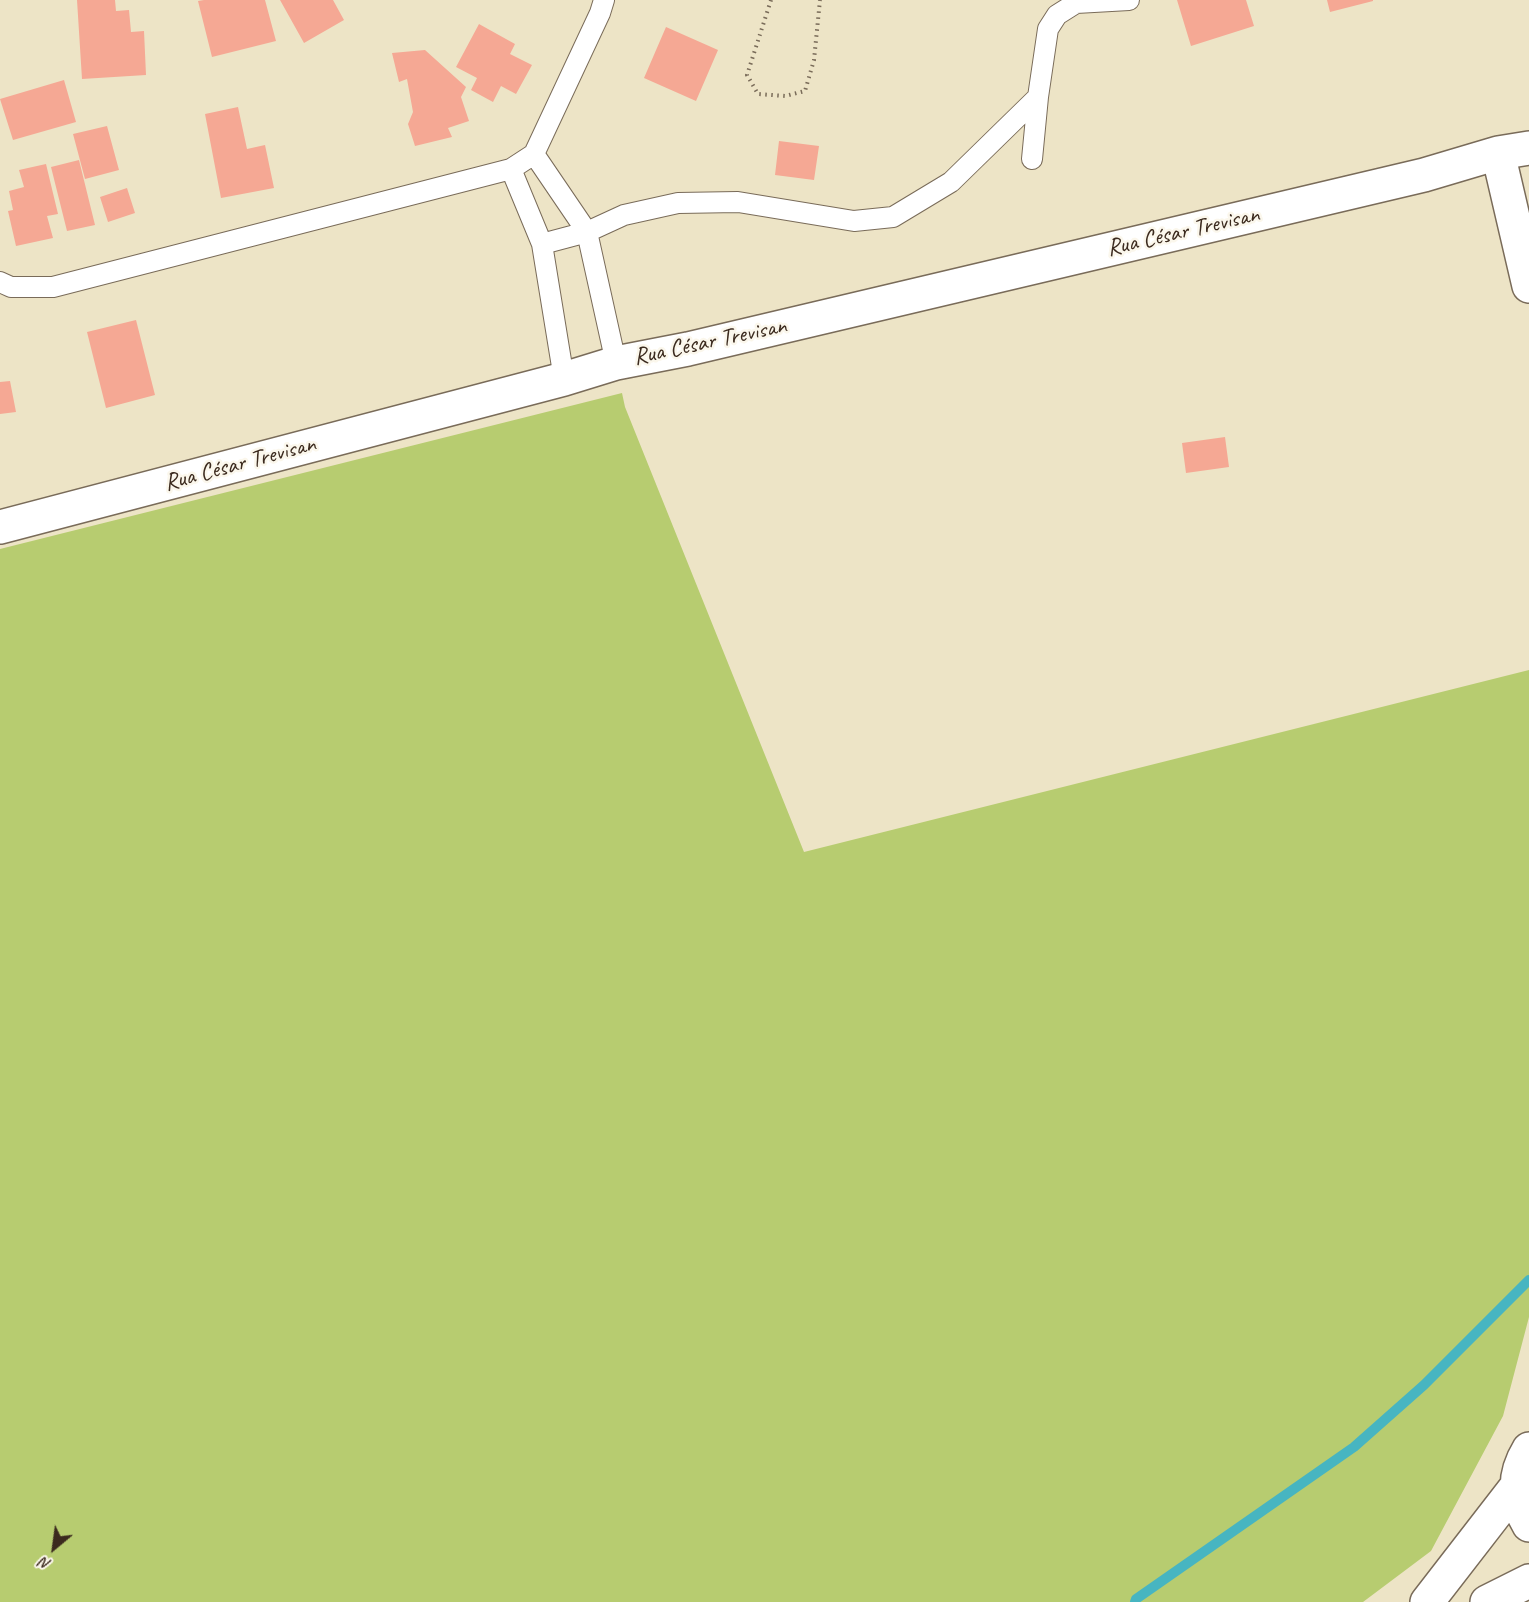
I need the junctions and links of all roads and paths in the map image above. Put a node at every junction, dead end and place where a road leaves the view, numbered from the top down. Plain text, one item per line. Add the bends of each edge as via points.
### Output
1 (604, 0) edge
2 (771, 0) edge
3 (820, 0) edge
4 (1129, 0) edge
5 (1038, 97) junction
6 (1514, 150) edge
7 (534, 154) junction
8 (1032, 159) dead end
9 (511, 169) junction
10 (1424, 175) junction
11 (1518, 189) edge
12 (587, 232) junction
13 (542, 244) junction
14 (0, 282) edge
15 (1529, 286) edge
16 (616, 363) junction
17 (564, 379) junction
18 (0, 527) edge
19 (1529, 1449) edge
20 (1516, 1487) junction
21 (1529, 1525) edge
22 (1529, 1581) edge
23 (1427, 1602) edge
24 (1487, 1602) edge

1 - 7 lane
2 - 3 path via 747,75 758,94 785,96 805,91 814,60
4 - 5 lane via 1076,3 1057,15 1048,29
5 - 8 lane
5 - 12 lane via 951,182 893,217 854,221 738,202 678,203 624,215
6 - 10 street, Rua César Trevisan
6 - 11 street
7 - 9 lane
7 - 12 lane
9 - 13 lane
9 - 14 lane via 53,287 11,287
10 - 11 street, Rua César Trevisan
10 - 16 street, Rua César Trevisan
11 - 15 street
12 - 13 lane
12 - 16 lane
13 - 17 lane
16 - 17 street, Rua César Trevisan
17 - 18 street, Rua César Trevisan
19 - 20 street via 1521,1462
20 - 21 street via 1520,1511
20 - 23 street
22 - 24 street

